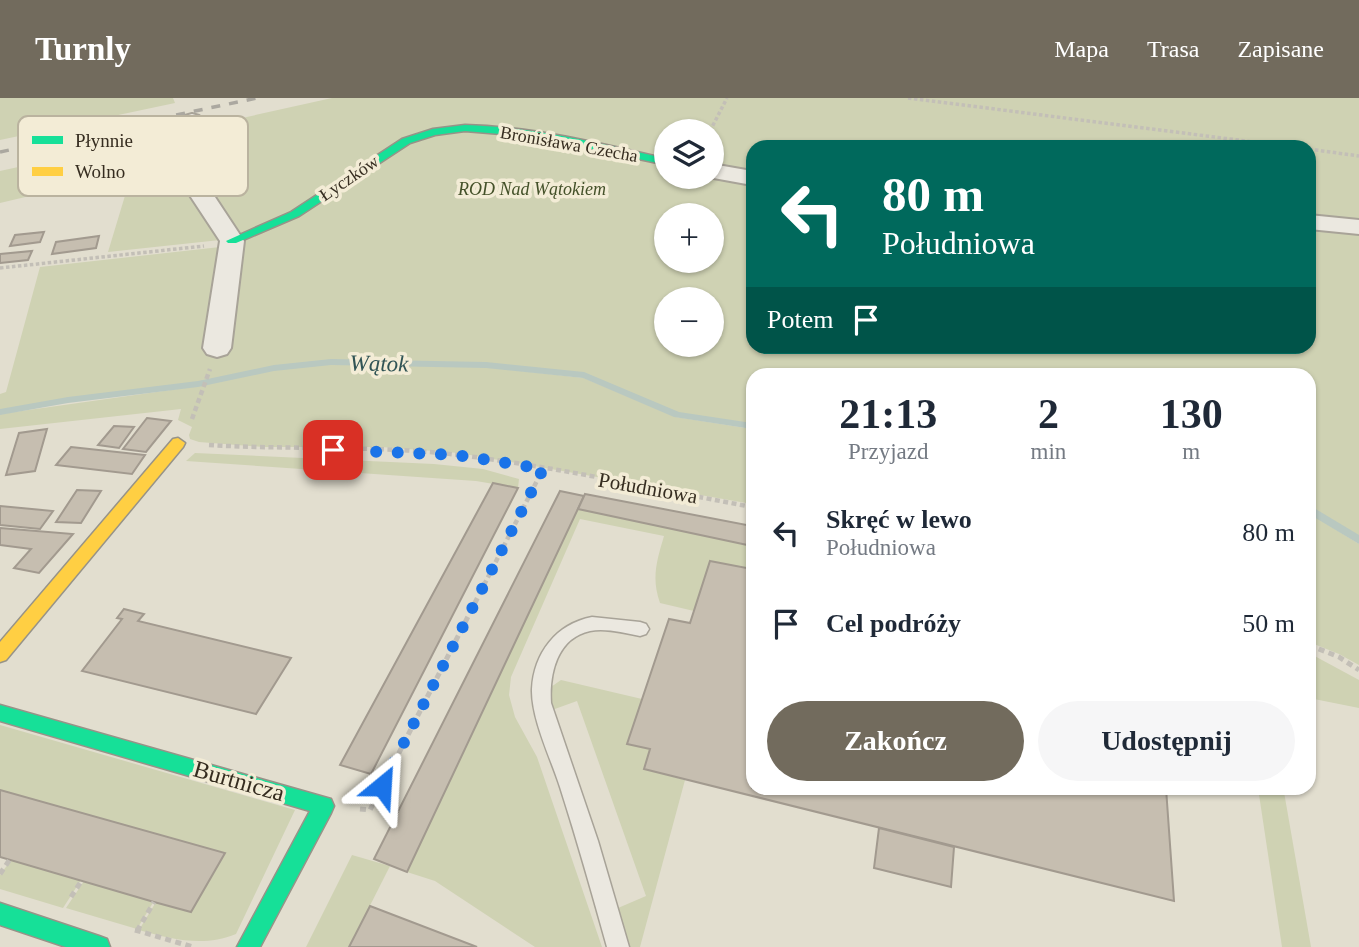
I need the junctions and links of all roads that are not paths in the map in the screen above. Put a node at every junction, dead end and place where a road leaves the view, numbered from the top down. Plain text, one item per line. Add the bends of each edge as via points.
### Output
1 (470, 127) joint
2 (654, 159) edge
3 (724, 173) edge
4 (746, 177) edge
5 (202, 196) edge
6 (1316, 223) edge
7 (1359, 227) edge
8 (232, 241) junction
9 (217, 348) road end
10 (178, 443) road end
11 (639, 629) dead end
12 (0, 655) edge
13 (0, 713) edge
14 (0, 914) edge
15 (99, 947) edge
16 (248, 947) edge
17 (618, 947) edge

1 - 2 street, Bronisława Czecha
1 - 8 street, Łyczków via 425,133 262,232
3 - 4 street
5 - 8 street
6 - 7 street
8 - 9 street
10 - 12 street
11 - 17 lane via 587,624 565,635 543,666 541,689
13 - 16 street, Burtnicza via 324,806
14 - 15 street

